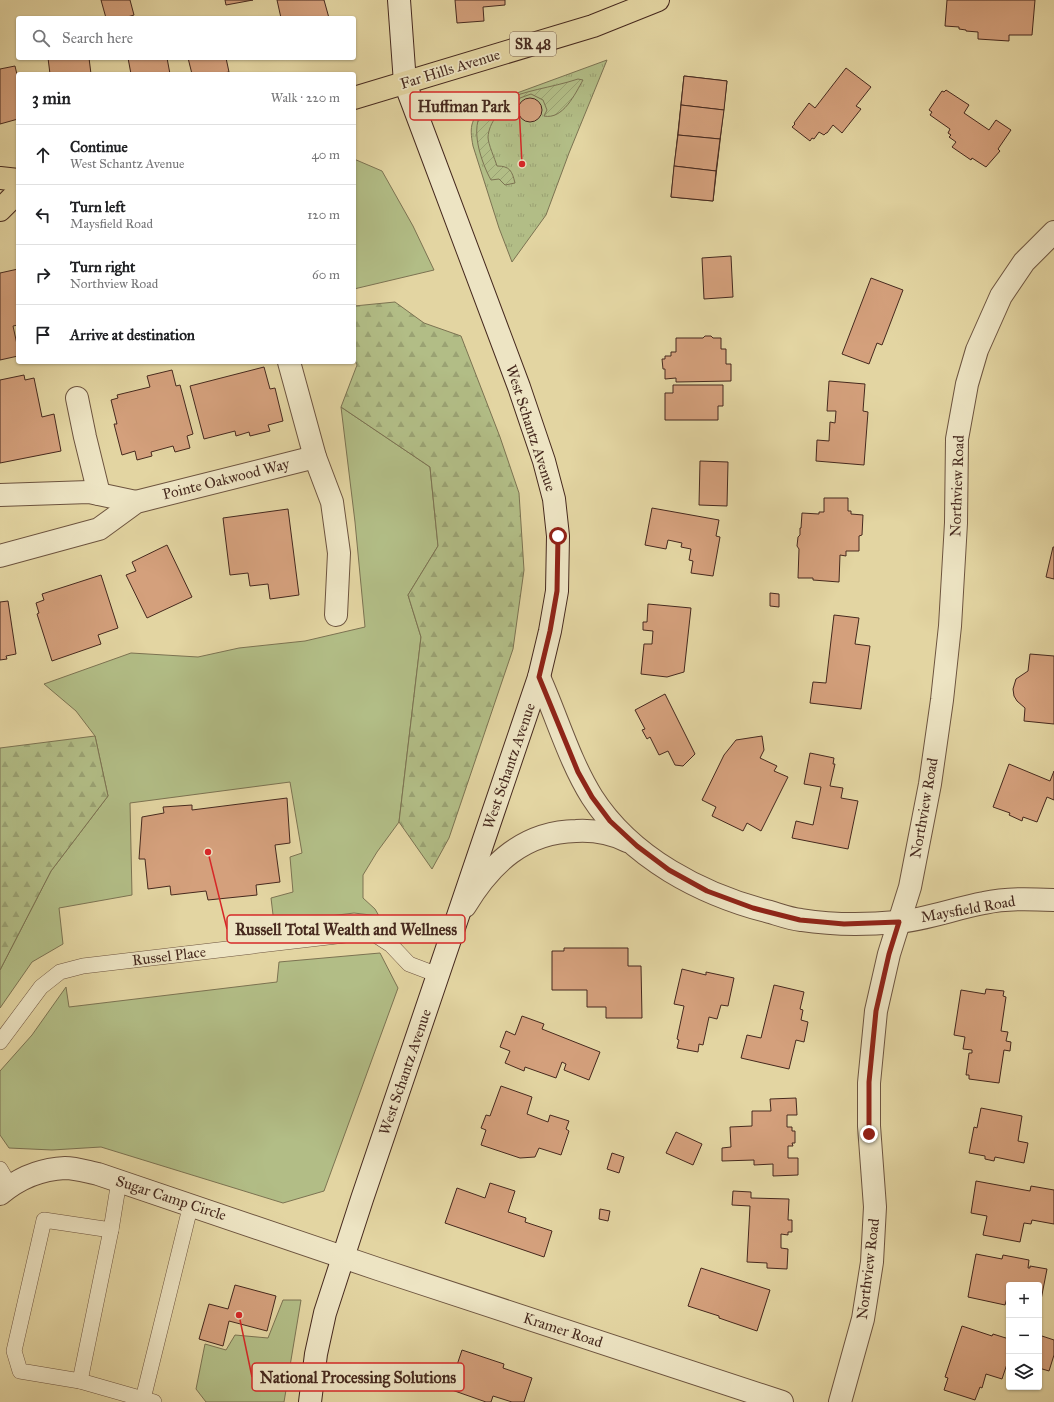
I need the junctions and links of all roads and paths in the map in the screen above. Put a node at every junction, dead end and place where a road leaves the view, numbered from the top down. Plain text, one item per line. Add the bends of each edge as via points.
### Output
1 (399, 0) edge
2 (658, 0) edge
3 (405, 83) junction
4 (356, 97) edge
5 (0, 178) edge
6 (16, 180) edge
7 (16, 194) edge
8 (0, 210) edge
9 (1054, 232) edge
10 (290, 364) edge
11 (77, 398) dead end
12 (315, 457) junction
13 (100, 494) junction
14 (0, 495) edge
15 (136, 502) junction
16 (0, 556) edge
17 (336, 615) dead end
18 (539, 677) junction
19 (637, 846) junction
20 (1054, 900) edge
21 (899, 922) junction
22 (453, 930) junction
23 (372, 932) junction
24 (438, 975) junction
25 (0, 1042) edge
26 (119, 1181) junction
27 (3, 1183) edge
28 (191, 1204) junction
29 (112, 1230) junction
30 (343, 1257) junction
31 (80, 1381) junction
32 (148, 1400) edge
33 (310, 1402) edge
34 (782, 1402) edge
35 (840, 1402) edge

1 - 3 street, West Schantz Avenue
2 - 3 main road, Far Hills Avenue / SR 48 via 593,26
3 - 4 main road, Far Hills Avenue / SR 48
3 - 18 street, West Schantz Avenue via 519,387 544,460 554,499 558,536 557,591
5 - 6 main road
7 - 8 main road
9 - 21 street, Northview Road via 1024,262 1001,296 979,343 968,384 956,447 956,523 950,626 942,700 928,796 910,887
10 - 12 street
11 - 13 street
12 - 15 street, Pointe Oakwood Way
12 - 17 street via 332,502 339,553
13 - 14 street, Pointe Oakwood Way via 89,492
13 - 15 street, Pointe Oakwood Way
15 - 16 street, Pointe Oakwood Way via 100,529
18 - 19 street, Maysfield Road via 585,786 610,821
18 - 22 street, West Schantz Avenue
19 - 21 street, Maysfield Road via 669,870 707,891 753,908 800,920 844,924
19 - 22 street, Maysfield Road via 611,835 586,830 552,833 527,841 505,857 481,881
20 - 21 street, Maysfield Road via 1027,898 984,902
21 - 35 street, Northview Road via 876,1011 869,1082 868,1126 875,1207 872,1262 863,1319
22 - 23 lane, Russel Place
22 - 24 street, West Schantz Avenue
23 - 24 lane via 391,945 409,964
23 - 25 lane, Russel Place via 91,965 60,972 41,987
24 - 30 street, West Schantz Avenue
26 - 27 street, Sugar Camp Circle via 65,1168 34,1173
26 - 28 street, Sugar Camp Circle
26 - 29 lane
28 - 30 street, Sugar Camp Circle
28 - 32 lane
29 - 31 lane
29 - 31 lane via 44,1220 14,1351 20,1371
30 - 33 street, West Schantz Avenue via 325,1314 316,1354
30 - 34 street, Kramer Road
31 - 32 lane

